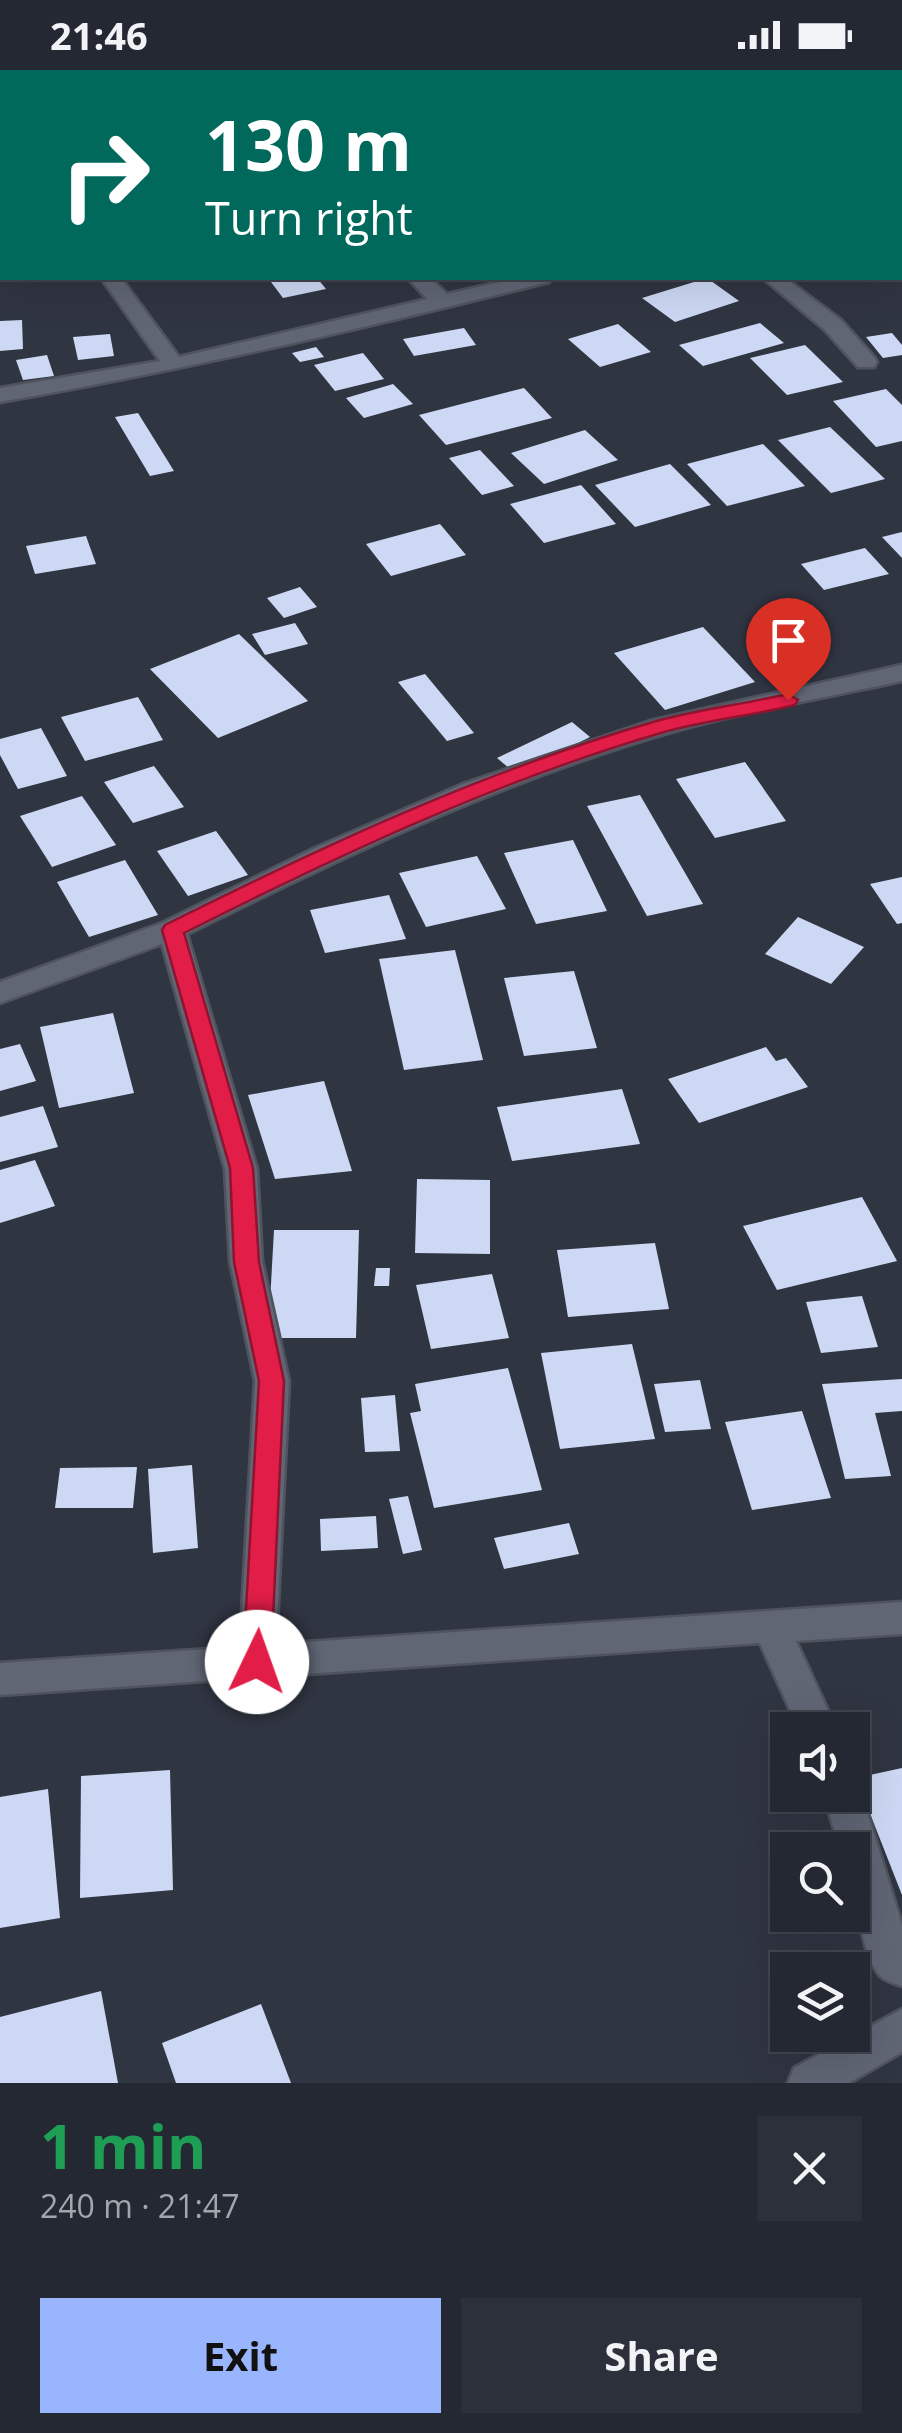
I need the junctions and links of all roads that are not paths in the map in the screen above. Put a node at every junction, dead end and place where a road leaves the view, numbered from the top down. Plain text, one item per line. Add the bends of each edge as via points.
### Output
1 (112, 280) edge
2 (420, 280) edge
3 (534, 280) edge
4 (776, 280) edge
5 (444, 303) junction
6 (866, 362) dead end
7 (174, 365) junction
8 (0, 395) edge
9 (902, 673) edge
10 (172, 930) junction
11 (0, 993) edge
12 (902, 1618) edge
13 (771, 1627) junction
14 (257, 1662) junction
15 (0, 1679) edge
16 (810, 1712) edge
17 (848, 1812) edge
18 (902, 1967) edge
19 (902, 2028) edge
20 (810, 2083) edge

1 - 7 street
2 - 5 street
3 - 5 street
4 - 6 street via 833,325
5 - 7 street
7 - 8 street
9 - 10 street via 659,727 472,790 323,854
10 - 11 street
10 - 14 street via 242,1168 246,1262 272,1381
12 - 13 street
13 - 14 street
13 - 16 street
14 - 15 street
17 - 18 street via 893,1961
19 - 20 street

